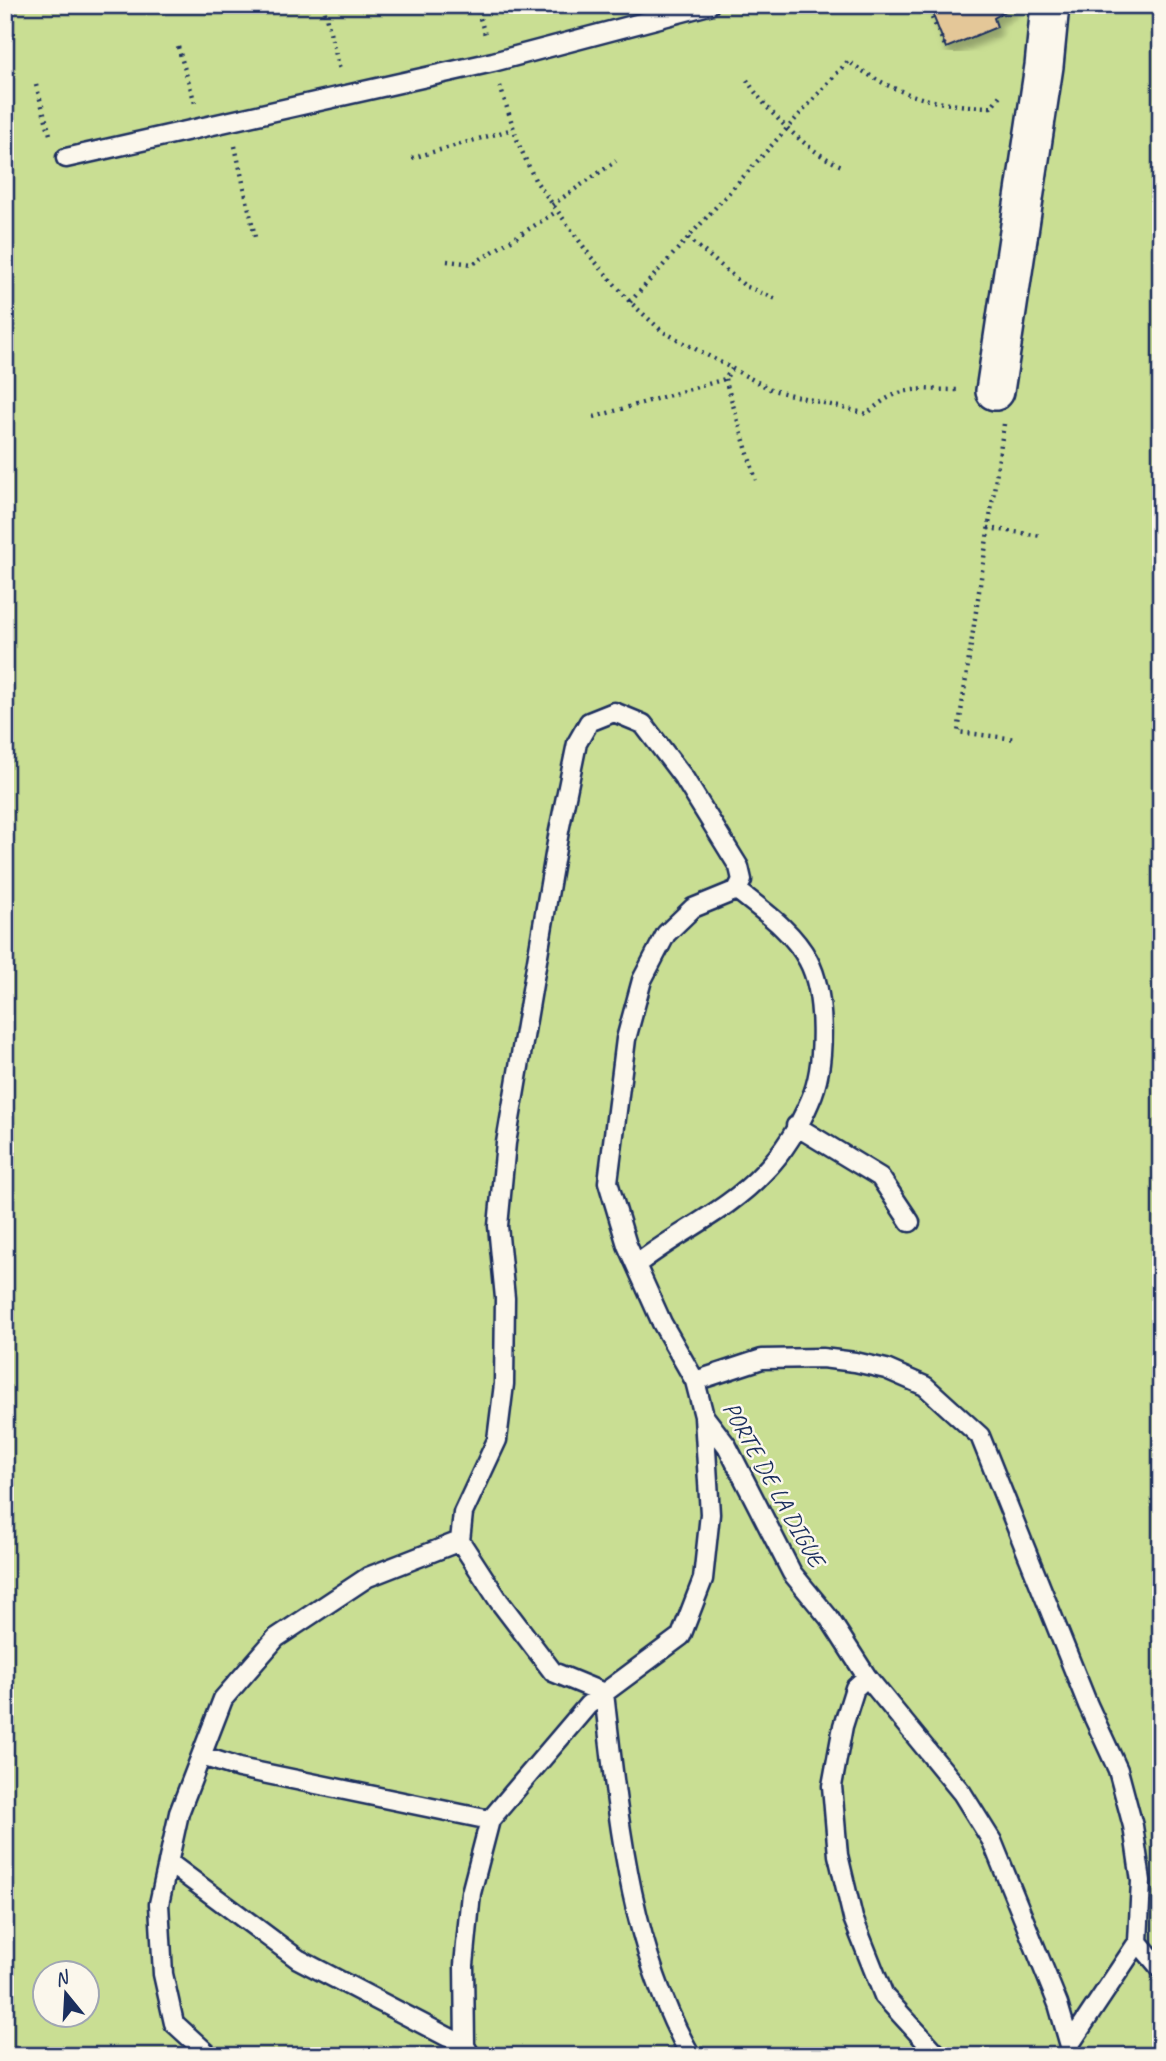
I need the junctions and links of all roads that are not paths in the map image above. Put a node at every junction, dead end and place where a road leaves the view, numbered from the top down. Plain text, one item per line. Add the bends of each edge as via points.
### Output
1 (709, 5) edge
2 (1050, 5) edge
3 (66, 158) road end
4 (995, 391) road end
5 (737, 891) junction
6 (796, 1126) junction
7 (910, 1223) dead end
8 (636, 1265) junction
9 (695, 1381) junction
10 (704, 1416) junction
11 (460, 1541) junction
12 (867, 1678) junction
13 (604, 1693) junction
14 (202, 1756) junction
15 (490, 1819) junction
16 (168, 1862) junction
17 (1138, 1941) junction
18 (1161, 1969) edge
19 (1072, 2050) edge
20 (468, 2051) edge
21 (210, 2056) edge
22 (691, 2056) edge
23 (939, 2056) edge

1 - 3 lane via 493,62
2 - 4 street
5 - 6 lane via 784,928 808,960 818,985 822,1027 818,1066 811,1099
5 - 8 lane via 693,908 666,934 642,980 632,1015 615,1107 608,1182
5 - 11 lane via 742,880 739,867 684,778 643,724 614,712 589,722 577,743 559,831 506,1143 498,1226 505,1298 504,1384 497,1440 463,1513
6 - 7 lane via 880,1177
6 - 8 lane via 765,1171 723,1209
8 - 9 lane via 662,1324
9 - 10 lane, PORTE DE LA DIGUE
9 - 17 lane, PORTE DE LA DIGUE via 762,1359 855,1362 925,1386 980,1436 1118,1770 1133,1826 1140,1881
10 - 12 lane, PORTE DE LA DIGUE via 727,1446 792,1573 829,1618
10 - 13 lane via 710,1514 704,1579 681,1636
11 - 13 lane via 553,1672
11 - 14 lane via 368,1577 276,1638 223,1699
12 - 19 lane, PORTE DE LA DIGUE via 962,1793 992,1841
12 - 23 lane via 855,1688 832,1786 838,1855 853,1918 884,1996
13 - 15 lane via 572,1723
13 - 22 lane via 631,1884 646,1952 669,2017
14 - 15 lane via 239,1768
14 - 16 lane via 179,1813
15 - 20 lane via 471,1893 464,1965
16 - 20 lane via 298,1958
16 - 21 lane via 159,1904 163,1975 174,2023
17 - 18 lane
17 - 19 lane, PORTE DE LA DIGUE

